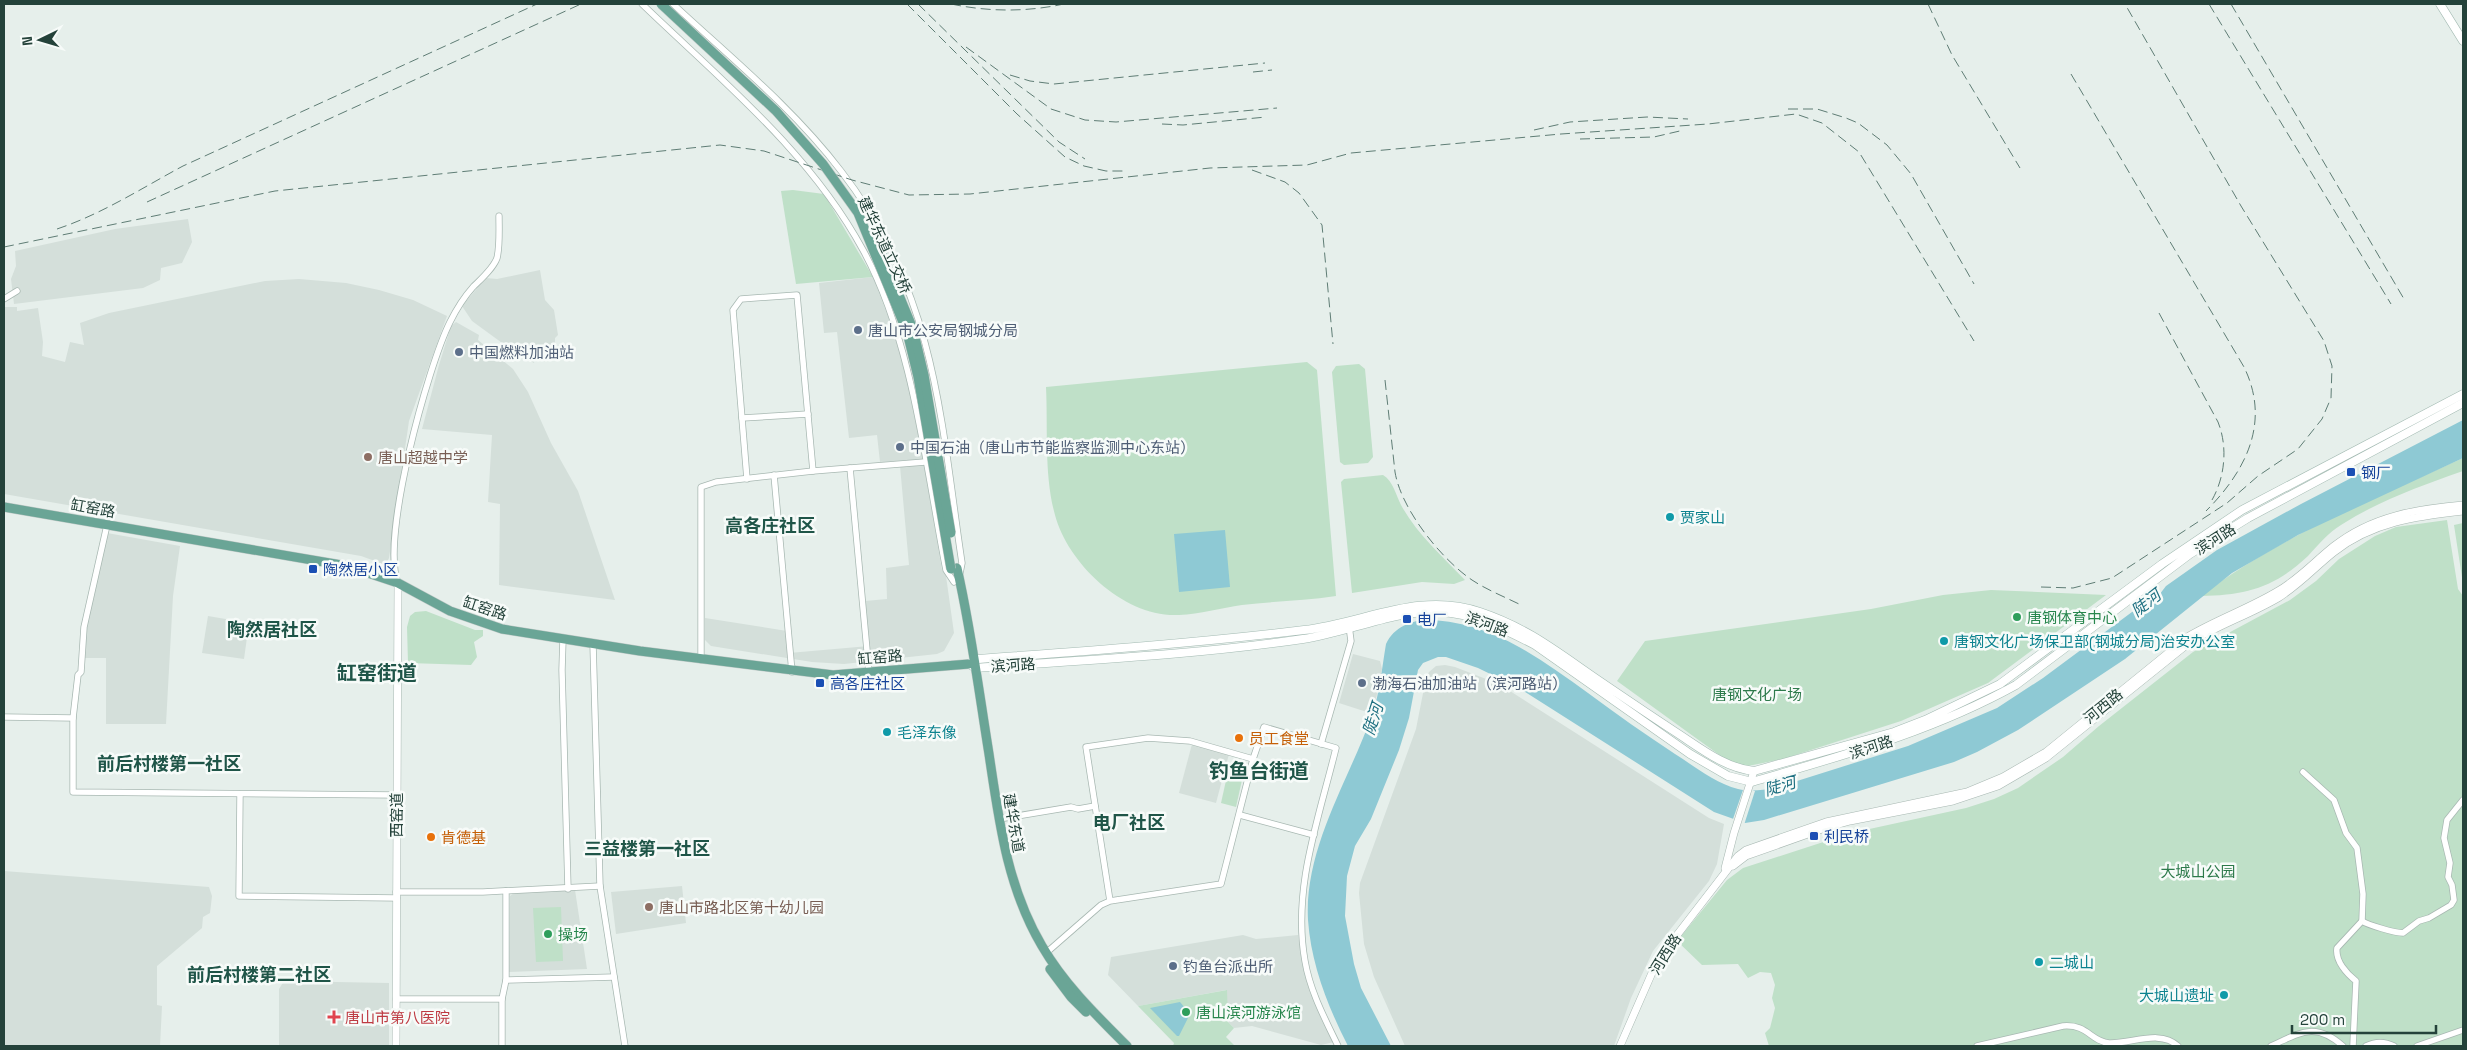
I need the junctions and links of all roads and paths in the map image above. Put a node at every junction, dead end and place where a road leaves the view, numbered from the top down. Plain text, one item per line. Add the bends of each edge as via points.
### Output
1 (642, 4) edge
2 (660, 4) edge
3 (668, 4) edge
4 (673, 4) edge
5 (2440, 4) edge
6 (2463, 41) edge
7 (499, 216) dead end
8 (17, 291) dead end
9 (4, 299) edge
10 (2463, 394) edge
11 (2463, 403) edge
12 (808, 414) junction
13 (742, 418) junction
14 (925, 462) junction
15 (850, 468) junction
16 (813, 471) junction
17 (774, 475) junction
18 (747, 479) junction
19 (2463, 506) edge
20 (4, 507) edge
21 (2463, 511) edge
22 (107, 525) junction
23 (954, 569) junction
24 (957, 581) junction
25 (398, 583) junction
26 (1349, 625) junction
27 (563, 639) junction
28 (593, 644) junction
29 (701, 660) junction
30 (973, 664) junction
31 (792, 672) junction
32 (869, 672) junction
33 (4, 717) edge
34 (73, 718) junction
35 (1321, 744) junction
36 (1253, 760) junction
37 (1754, 772) junction
38 (2303, 772) dead end
39 (1751, 784) junction
40 (240, 794) junction
41 (396, 795) junction
42 (2463, 800) edge
43 (1095, 806) junction
44 (1240, 815) junction
45 (998, 819) junction
46 (1314, 835) junction
47 (1724, 871) junction
48 (600, 886) junction
49 (568, 889) junction
50 (506, 891) junction
51 (397, 895) junction
52 (1110, 901) junction
53 (2362, 921) junction
54 (1046, 953) junction
55 (614, 977) junction
56 (506, 980) junction
57 (502, 999) junction
58 (396, 1000) junction
59 (2463, 1030) edge
60 (396, 1046) edge
61 (502, 1046) edge
62 (625, 1046) edge
63 (1120, 1046) edge
64 (1127, 1046) edge
65 (1338, 1046) edge
66 (1620, 1046) edge
67 (1977, 1046) edge
68 (2178, 1046) edge
69 (2271, 1046) edge
70 (2342, 1046) edge
71 (2353, 1046) edge
72 (2366, 1046) edge
73 (2394, 1046) edge
74 (2417, 1046) edge

1 - 14 street via 793,151 826,193 863,250 897,334
2 - 23 main road, 建华东道立交桥, bridge via 776,112 823,164 858,213 907,332
3 - 23 main road, 建华东道立交桥, bridge via 805,135 864,212 913,329 924,375
4 - 24 street via 814,138 842,172 887,246 912,302 932,374 962,562
5 - 6 main road
7 - 25 street via 497,257 454,313 427,380 398,516 395,576
8 - 9 street
10 - 37 main road, 滨河路 via 2242,510 2162,564 2000,684 1894,732
11 - 39 main road, 滨河路 via 2248,518 2190,554 2016,685 1992,698 1900,738
12 - 13 street
12 - 13 street via 797,295 742,299 733,310
12 - 16 street
13 - 18 street
14 - 15 street
14 - 24 street via 946,570
15 - 16 street
15 - 32 street
16 - 17 street
17 - 18 street
17 - 31 street
18 - 29 street via 700,487
19 - 47 street, 河西路 via 2410,511 2354,532 2278,591 2189,636 2046,752 2003,777 1967,792 1826,822 1746,850
20 - 22 main road, 缸窑路
21 - 47 street, 河西路 via 2410,518 2354,539 2278,598 2189,642 2046,758 1998,786 1953,801 1825,828 1746,856
22 - 25 main road, 缸窑路 via 347,566
22 - 34 street via 84,627
23 - 24 main road, 建华东道
24 - 30 main road, 建华东道
25 - 27 main road, 缸窑路 via 450,611 502,629
25 - 41 street, 西窑道
26 - 30 main road, 滨河路 via 1303,639 1218,649
26 - 35 street via 1351,641
26 - 37 main road, 滨河路 via 1418,604 1441,604 1479,611 1535,636 1712,756 1739,770
26 - 39 main road, 滨河路 via 1421,612 1441,612 1479,620 1508,631 1535,645 1690,754 1728,776
27 - 28 main road, 缸窑路
27 - 49 street
28 - 29 main road, 缸窑路
28 - 48 street
29 - 31 main road, 缸窑路
30 - 32 main road, 缸窑路
30 - 45 main road, 建华东道
30 - 63 main road, 建华东道 via 998,844 1016,907 1036,948 1060,984
31 - 32 main road, 缸窑路 via 833,675
33 - 34 street
34 - 40 street via 73,792
35 - 36 street via 1264,727
35 - 46 street via 1336,748
36 - 43 street via 1190,741 1148,738 1086,747
36 - 44 street
37 - 39 street
38 - 53 street via 2334,800 2346,833 2357,848 2363,894
39 - 47 street
40 - 41 street
40 - 51 street via 239,896
41 - 51 street, 西窑道
42 - 53 street via 2446,820 2444,838 2450,863 2448,877 2454,896 2451,905 2402,933 2384,927 2371,928
43 - 45 street
43 - 52 street
44 - 46 street
44 - 52 street via 1221,884
45 - 54 main road, 建华东道 via 1021,905
46 - 65 street via 1304,883 1301,932 1312,986
47 - 66 street, 河西路 via 1655,966
48 - 49 street
48 - 55 street
49 - 50 street
50 - 51 street
50 - 56 street
51 - 58 street, 西窑道
52 - 54 street via 1101,905
53 - 71 street via 2336,953 2346,973 2356,981
54 - 64 main road, 建华东道 via 1085,1003
55 - 56 street
55 - 62 street
56 - 57 street
57 - 58 street
57 - 61 street
58 - 60 street, 西窑道
59 - 74 street
67 - 68 street via 2076,1025 2102,1041 2123,1043 2167,1039
69 - 70 street via 2304,1031 2316,1031
72 - 73 street via 2386,1042

